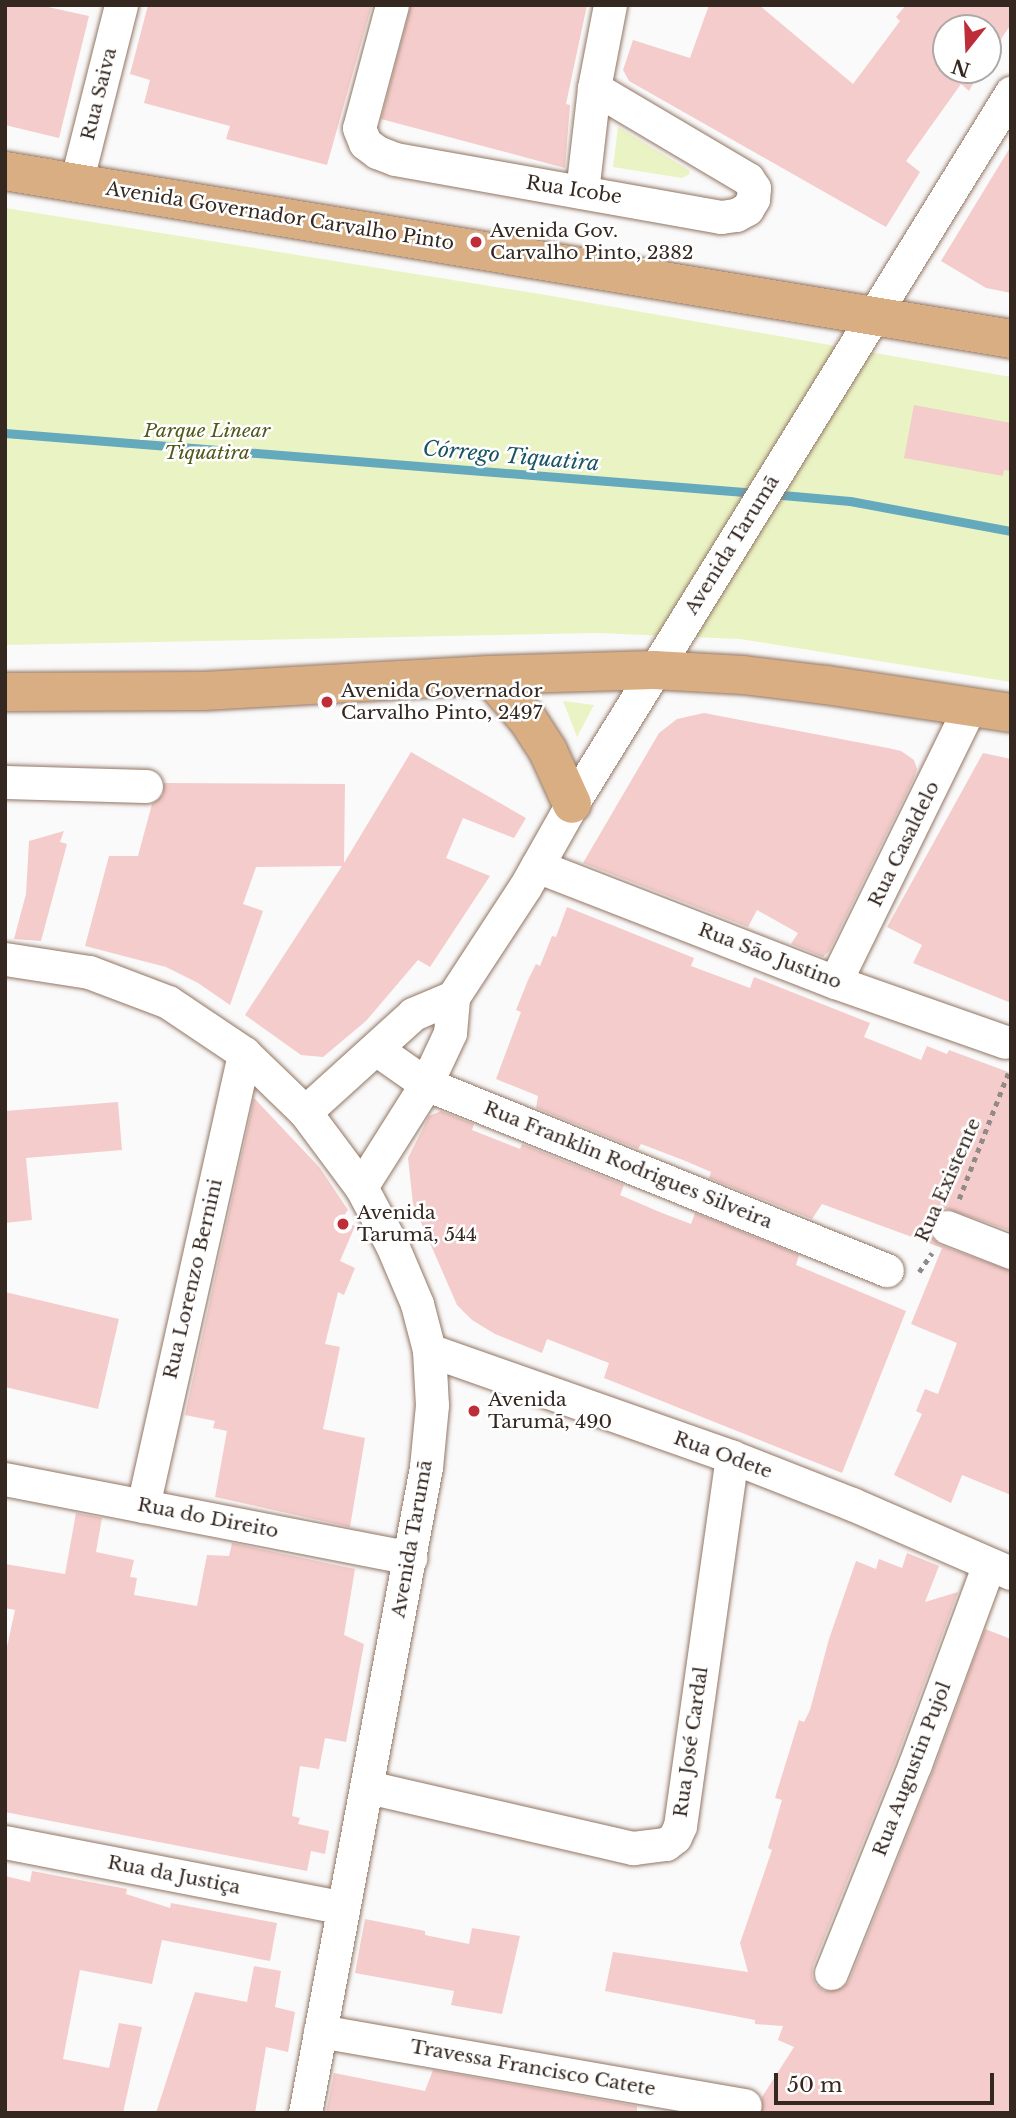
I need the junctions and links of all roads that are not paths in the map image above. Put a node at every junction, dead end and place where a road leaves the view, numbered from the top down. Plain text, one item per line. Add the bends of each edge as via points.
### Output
1 (121, 5) edge
2 (392, 5) edge
3 (610, 5) edge
4 (594, 88) junction
5 (1011, 93) edge
6 (5, 171) edge
7 (76, 183) junction
8 (582, 192) junction
9 (874, 314) junction
10 (1011, 339) edge
11 (654, 670) junction
12 (489, 675) junction
13 (5, 692) edge
14 (971, 705) junction
15 (1011, 713) edge
16 (5, 782) edge
17 (146, 786) dead end
18 (572, 804) junction
19 (537, 866) junction
20 (5, 959) edge
21 (835, 982) junction
22 (453, 997) junction
23 (376, 1049) junction
24 (244, 1053) junction
25 (1008, 1054) edge
26 (426, 1084) junction
27 (305, 1112) junction
28 (361, 1187) junction
29 (947, 1227) road end
30 (1011, 1252) edge
31 (887, 1270) road end
32 (429, 1350) junction
33 (732, 1457) junction
34 (5, 1479) edge
35 (143, 1506) junction
36 (410, 1558) junction
37 (1000, 1569) edge
38 (368, 1787) junction
39 (5, 1842) edge
40 (343, 1908) junction
41 (831, 1973) dead end
42 (320, 2031) junction
43 (745, 2105) dead end
44 (305, 2113) edge

1 - 7 street, Rua Saiva
2 - 8 street, Rua Icobe via 359,128 365,143 395,159
3 - 4 street
4 - 8 street
4 - 8 street, Rua Icobe via 748,179 754,188 753,199 747,209 720,217
5 - 9 street, Avenida Tarumã
6 - 7 main road, Avenida Governador Carvalho Pinto
7 - 9 main road, Avenida Governador Carvalho Pinto
9 - 10 main road, Avenida Governador Carvalho Pinto
9 - 11 street, Avenida Tarumã
11 - 12 main road
11 - 14 main road via 743,675
11 - 18 street, Avenida Tarumã
12 - 13 main road via 204,691
12 - 18 main road via 548,751
14 - 15 main road
14 - 21 street, Rua Casaldelo
16 - 17 street
18 - 19 street, Avenida Tarumã
19 - 21 street, Rua São Justino
19 - 22 street, Avenida Tarumã
20 - 24 street via 89,972 169,1002
21 - 25 street, Rua São Justino
22 - 23 street via 413,1014
22 - 26 street, Avenida Tarumã via 450,1033
23 - 26 street, Rua Franklin Rodrigues Silveira
23 - 27 street
24 - 27 street
24 - 35 street, Rua Lorenzo Bernini
26 - 28 street, Avenida Tarumã
26 - 31 street, Rua Franklin Rodrigues Silveira
27 - 28 street
28 - 32 street, Avenida Tarumã via 417,1304
29 - 30 street
32 - 33 street, Rua Odete
32 - 36 street, Avenida Tarumã via 432,1405
33 - 37 street, Rua Odete
33 - 38 street, Rua José Cardal via 675,1837 666,1844 633,1848
34 - 35 street, Rua do Direito
35 - 36 street, Rua do Direito
36 - 38 street, Avenida Tarumã
37 - 41 street, Rua Augustin Pujol
38 - 40 street, Avenida Tarumã
39 - 40 street, Rua da Justiça
40 - 42 street, Avenida Tarumã
42 - 43 street, Travessa Francisco Catete
42 - 44 street, Avenida Tarumã

